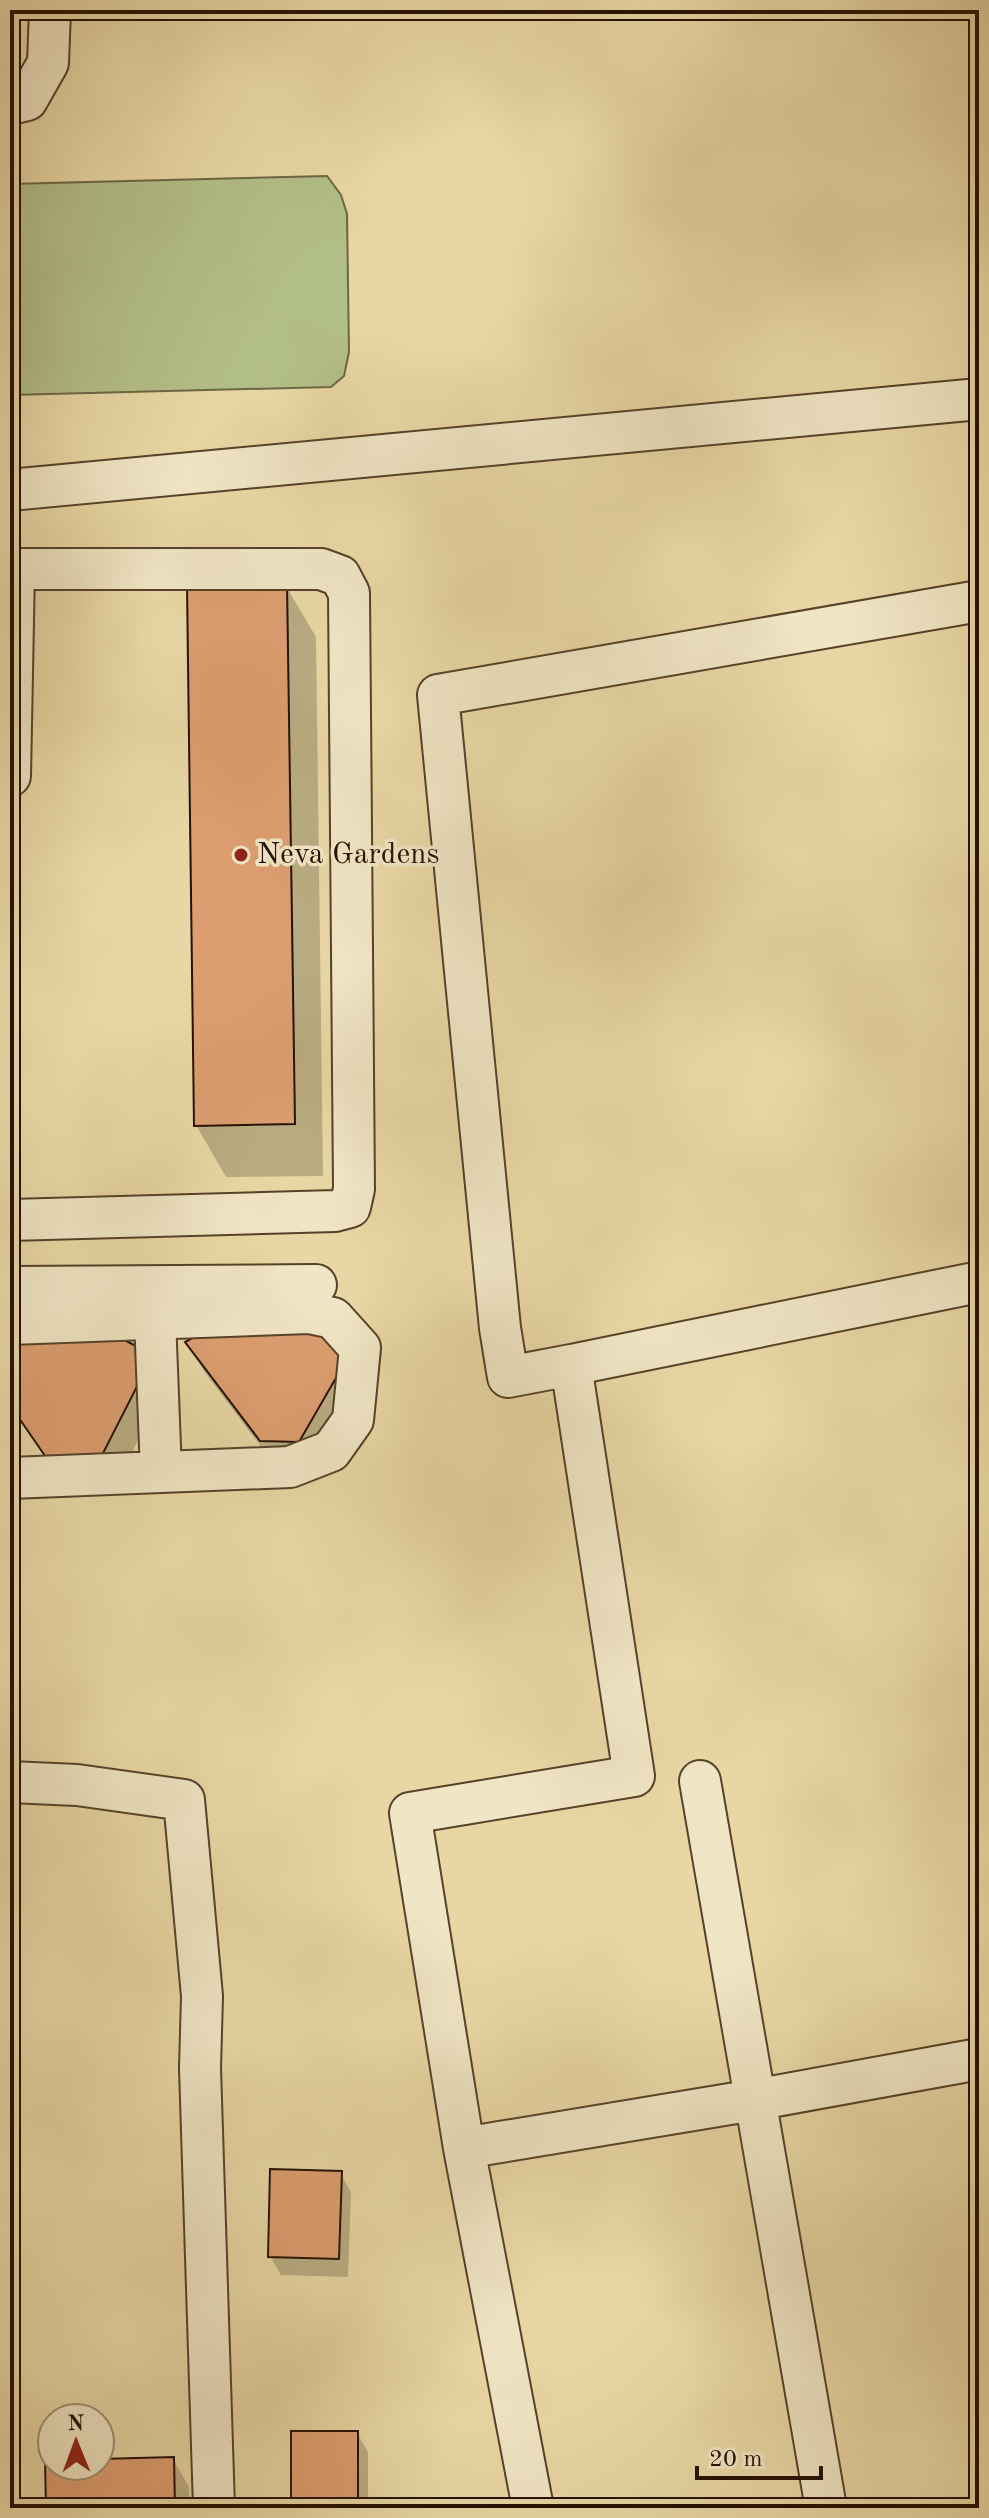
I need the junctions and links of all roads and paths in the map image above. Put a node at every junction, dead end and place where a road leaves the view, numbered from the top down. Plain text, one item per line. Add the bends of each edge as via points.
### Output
1 (50, 10) edge
2 (10, 104) edge
3 (979, 399) edge
4 (10, 490) edge
5 (12, 569) edge
6 (979, 601) edge
7 (10, 776) edge
8 (10, 1220) edge
9 (979, 1282) edge
10 (316, 1285) dead end
11 (10, 1287) edge
12 (243, 1301) junction
13 (155, 1319) junction
14 (10, 1324) edge
15 (571, 1365) junction
16 (161, 1472) junction
17 (10, 1478) edge
18 (700, 1781) dead end
19 (10, 1782) edge
20 (979, 2059) edge
21 (754, 2100) junction
22 (464, 2148) junction
23 (214, 2508) edge
24 (533, 2508) edge
25 (826, 2508) edge

1 - 2 street via 48,63 27,100
3 - 4 street
5 - 7 street
5 - 8 street via 321,569 340,576 345,585 354,1189 350,1207 335,1211
6 - 15 street via 438,695 508,1377
9 - 15 street
10 - 12 street
11 - 12 street
12 - 13 street
12 - 16 street via 333,1318 360,1348 353,1420 331,1451 290,1467
13 - 14 street
13 - 16 street
15 - 22 street via 634,1776 410,1813
16 - 17 street
18 - 21 street
19 - 23 street via 184,1800 202,1996
20 - 21 street
21 - 22 street
21 - 25 street
22 - 24 street

